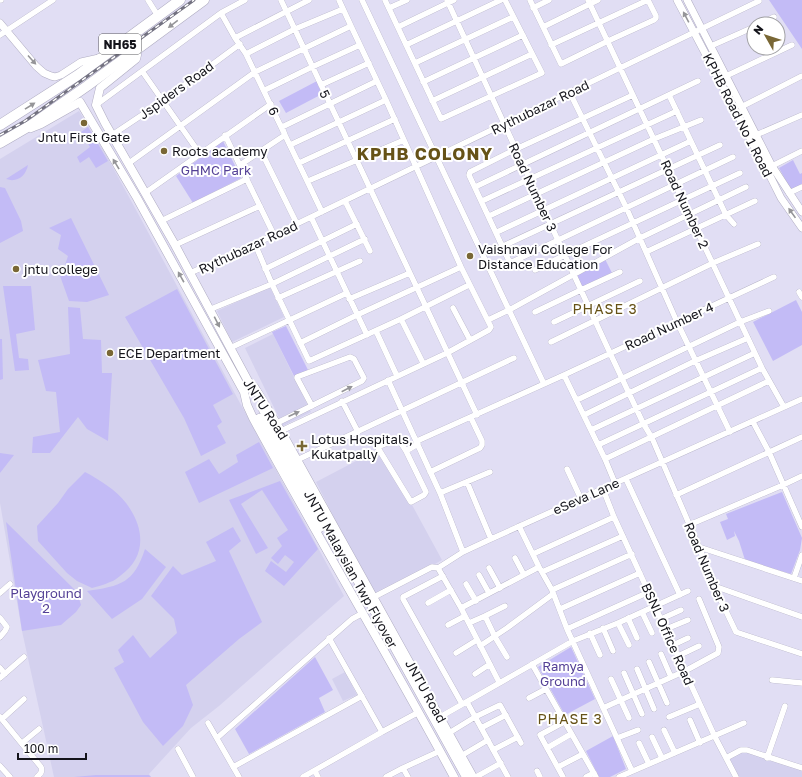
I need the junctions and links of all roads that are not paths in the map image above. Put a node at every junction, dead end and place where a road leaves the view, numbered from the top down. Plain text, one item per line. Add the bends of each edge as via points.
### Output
1 (53, 0) edge
2 (148, 0) edge
3 (180, 0) edge
4 (204, 0) edge
5 (245, 0) edge
6 (281, 0) edge
7 (310, 0) edge
8 (339, 0) edge
9 (362, 0) edge
10 (385, 0) edge
11 (407, 0) edge
12 (502, 0) edge
13 (505, 0) edge
14 (530, 0) edge
15 (549, 0) edge
16 (598, 0) edge
17 (648, 0) edge
18 (677, 0) edge
19 (687, 0) edge
20 (449, 1) edge
21 (759, 1) dead end
22 (589, 2) edge
23 (343, 8) junction
24 (389, 8) junction
25 (533, 8) junction
26 (286, 11) junction
27 (221, 13) junction
28 (158, 16) junction
29 (514, 17) junction
30 (456, 21) junction
31 (599, 23) junction
32 (0, 24) edge
33 (351, 26) junction
34 (398, 27) junction
35 (543, 27) junction
36 (702, 29) junction
37 (295, 30) junction
38 (746, 31) edge
39 (3, 33) edge
40 (695, 33) junction
41 (523, 35) junction
42 (235, 38) junction
43 (465, 40) junction
44 (608, 41) junction
45 (240, 44) junction
46 (360, 45) junction
47 (406, 45) junction
48 (551, 45) junction
49 (792, 45) dead end
50 (711, 46) junction
51 (303, 48) junction
52 (137, 50) junction
53 (246, 54) junction
54 (532, 54) junction
55 (101, 58) junction
56 (474, 58) junction
57 (369, 63) junction
58 (414, 63) junction
59 (312, 67) junction
60 (621, 69) junction
61 (142, 71) junction
62 (255, 72) junction
63 (726, 76) junction
64 (802, 76) edge
65 (483, 77) junction
66 (377, 81) junction
67 (698, 81) dead end
68 (423, 82) junction
69 (321, 85) junction
70 (265, 90) junction
71 (570, 93) junction
72 (633, 95) junction
73 (670, 95) junction
74 (491, 96) junction
75 (386, 100) junction
76 (163, 101) junction
77 (432, 101) junction
78 (329, 103) junction
79 (271, 104) junction
80 (96, 105) junction
81 (741, 106) junction
82 (640, 109) junction
83 (677, 111) junction
84 (87, 114) junction
85 (802, 115) edge
86 (582, 118) junction
87 (395, 119) junction
88 (701, 120) dead end
89 (338, 122) junction
90 (504, 124) junction
91 (0, 125) edge
92 (647, 125) junction
93 (181, 126) junction
94 (685, 127) junction
95 (26, 128) junction
96 (589, 133) junction
97 (112, 135) junction
98 (225, 135) junction
99 (286, 135) junction
100 (756, 135) junction
101 (654, 139) junction
102 (404, 140) junction
103 (347, 141) junction
104 (691, 141) junction
105 (0, 143) edge
106 (290, 145) junction
107 (720, 145) dead end
108 (597, 148) junction
109 (516, 149) junction
110 (261, 151) junction
111 (802, 151) edge
112 (200, 154) junction
113 (661, 154) junction
114 (698, 155) junction
115 (436, 157) junction
116 (733, 157) dead end
117 (356, 161) junction
118 (604, 162) junction
119 (129, 163) junction
120 (299, 163) junction
121 (523, 164) junction
122 (240, 165) junction
123 (772, 166) junction
124 (416, 167) junction
125 (668, 169) junction
126 (705, 170) junction
127 (740, 173) dead end
128 (135, 174) junction
129 (611, 177) junction
130 (125, 179) junction
131 (247, 179) junction
132 (530, 179) junction
133 (308, 181) junction
134 (675, 184) junction
135 (712, 185) junction
136 (475, 187) junction
137 (746, 187) dead end
138 (802, 187) edge
139 (370, 189) junction
140 (618, 192) junction
141 (146, 193) junction
142 (536, 194) junction
143 (789, 194) junction
144 (682, 199) junction
145 (719, 200) junction
146 (345, 201) junction
147 (482, 201) junction
148 (755, 201) dead end
149 (260, 206) junction
150 (626, 208) junction
151 (544, 209) junction
152 (322, 212) junction
153 (802, 212) edge
154 (690, 214) junction
155 (726, 215) junction
156 (489, 216) junction
157 (311, 217) junction
158 (161, 221) junction
159 (632, 223) junction
160 (297, 224) junction
161 (357, 224) junction
162 (551, 224) junction
163 (734, 224) dead end
164 (696, 228) junction
165 (802, 228) edge
166 (496, 232) junction
167 (274, 235) junction
168 (640, 238) junction
169 (364, 239) junction
170 (322, 240) junction
171 (558, 240) junction
172 (255, 244) junction
173 (758, 244) dead end
174 (175, 245) junction
175 (503, 246) junction
176 (370, 251) dead end
177 (646, 252) junction
178 (565, 254) junction
179 (330, 256) junction
180 (360, 261) dead end
181 (713, 263) junction
182 (461, 267) junction
183 (265, 268) junction
184 (535, 270) dead end
185 (336, 271) junction
186 (620, 272) dead end
187 (190, 273) junction
188 (410, 273) junction
189 (574, 274) junction
190 (774, 276) dead end
191 (640, 281) dead end
192 (272, 284) junction
193 (469, 285) junction
194 (416, 288) junction
195 (662, 288) junction
196 (581, 290) junction
197 (347, 293) junction
198 (278, 298) junction
199 (729, 298) junction
200 (350, 299) junction
201 (425, 306) junction
202 (588, 306) junction
203 (453, 308) dead end
204 (211, 309) junction
205 (509, 310) junction
206 (769, 311) dead end
207 (535, 312) dead end
208 (357, 315) junction
209 (401, 319) junction
210 (289, 320) junction
211 (488, 320) junction
212 (595, 321) junction
213 (554, 322) dead end
214 (677, 322) junction
215 (740, 322) junction
216 (376, 331) junction
217 (367, 335) junction
218 (748, 338) junction
219 (470, 340) junction
220 (551, 342) dead end
221 (300, 343) junction
222 (688, 346) junction
223 (230, 348) junction
224 (447, 352) junction
225 (610, 353) junction
226 (755, 353) junction
227 (514, 358) dead end
228 (695, 361) junction
229 (423, 364) junction
230 (762, 368) junction
231 (564, 375) junction
232 (397, 376) junction
233 (703, 376) junction
234 (622, 379) junction
235 (388, 380) junction
236 (248, 381) junction
237 (769, 381) junction
238 (461, 383) junction
239 (544, 384) junction
240 (711, 391) junction
241 (244, 392) junction
242 (629, 393) junction
243 (253, 399) junction
244 (802, 399) edge
245 (577, 400) junction
246 (342, 402) junction
247 (312, 406) junction
248 (717, 406) junction
249 (784, 407) junction
250 (636, 408) junction
251 (403, 411) junction
252 (584, 415) junction
253 (474, 417) junction
254 (753, 422) junction
255 (276, 423) junction
256 (643, 423) junction
257 (591, 430) junction
258 (281, 431) junction
259 (358, 432) junction
260 (730, 432) junction
261 (802, 437) edge
262 (652, 438) junction
263 (417, 443) junction
264 (598, 445) junction
265 (406, 451) junction
266 (769, 452) junction
267 (605, 459) junction
268 (297, 460) junction
269 (662, 463) junction
270 (567, 469) dead end
271 (430, 472) junction
272 (490, 472) dead end
273 (800, 478) edge
274 (626, 479) junction
275 (467, 482) junction
276 (615, 483) junction
277 (783, 485) junction
278 (603, 489) junction
279 (440, 493) junction
280 (676, 494) junction
281 (581, 499) junction
282 (799, 513) edge
283 (614, 517) junction
284 (689, 525) junction
285 (519, 526) junction
286 (802, 527) edge
287 (623, 536) junction
288 (491, 539) junction
289 (699, 547) junction
290 (463, 552) junction
291 (533, 554) junction
292 (632, 554) junction
293 (802, 555) edge
294 (515, 558) dead end
295 (438, 568) junction
296 (489, 568) dead end
297 (540, 570) junction
298 (640, 573) junction
299 (479, 575) dead end
300 (524, 575) junction
301 (443, 576) junction
302 (794, 578) junction
303 (802, 581) edge
304 (10, 584) dead end
305 (466, 584) dead end
306 (714, 586) junction
307 (500, 588) junction
308 (451, 590) junction
309 (688, 591) dead end
310 (552, 592) junction
311 (649, 592) junction
312 (0, 593) edge
313 (490, 593) junction
314 (680, 595) junction
315 (374, 597) junction
316 (699, 599) dead end
317 (476, 601) junction
318 (428, 604) dead end
319 (506, 606) dead end
320 (656, 606) junction
321 (461, 608) junction
322 (560, 608) junction
323 (681, 610) dead end
324 (642, 612) junction
325 (363, 613) junction
326 (465, 616) junction
327 (485, 616) junction
328 (802, 617) edge
329 (0, 618) edge
330 (628, 618) junction
331 (661, 619) junction
332 (688, 620) dead end
333 (469, 623) junction
334 (618, 623) junction
335 (448, 625) dead end
336 (603, 628) junction
337 (567, 629) junction
338 (666, 630) junction
339 (652, 633) dead end
340 (590, 634) junction
341 (0, 637) edge
342 (495, 637) junction
343 (330, 638) junction
344 (637, 638) dead end
345 (688, 638) dead end
346 (477, 640) junction
347 (573, 641) junction
348 (629, 645) dead end
349 (673, 645) junction
350 (480, 646) junction
351 (699, 646) dead end
352 (613, 651) dead end
353 (456, 653) dead end
354 (661, 654) dead end
355 (802, 654) edge
356 (600, 655) dead end
357 (678, 656) junction
358 (24, 657) dead end
359 (507, 657) dead end
360 (649, 662) dead end
361 (490, 664) junction
362 (532, 664) junction
363 (0, 668) edge
364 (637, 669) dead end
365 (685, 671) junction
366 (624, 673) dead end
367 (5, 674) junction
368 (475, 674) dead end
369 (671, 677) junction
370 (0, 678) edge
371 (611, 679) dead end
372 (772, 680) dead end
373 (499, 682) junction
374 (658, 683) junction
375 (802, 683) edge
376 (645, 688) junction
377 (546, 689) junction
378 (633, 694) junction
379 (362, 696) junction
380 (529, 698) dead end
381 (24, 700) dead end
382 (620, 700) junction
383 (667, 702) dead end
384 (465, 703) junction
385 (700, 704) junction
386 (785, 706) dead end
387 (603, 708) junction
388 (654, 709) dead end
389 (419, 712) junction
390 (642, 714) dead end
391 (506, 715) junction
392 (440, 717) junction
393 (475, 717) junction
394 (669, 717) dead end
395 (1, 718) edge
396 (629, 718) dead end
397 (690, 720) dead end
398 (564, 722) junction
399 (208, 723) dead end
400 (744, 723) dead end
401 (481, 728) junction
402 (39, 729) dead end
403 (638, 730) dead end
404 (664, 730) dead end
405 (382, 732) junction
406 (449, 732) junction
407 (571, 734) junction
408 (518, 737) junction
409 (652, 737) dead end
410 (715, 737) junction
411 (217, 738) junction
412 (617, 738) junction
413 (488, 740) junction
414 (22, 743) junction
415 (521, 743) dead end
416 (639, 743) dead end
417 (700, 743) junction
418 (547, 748) junction
419 (178, 749) dead end
420 (494, 750) junction
421 (440, 751) junction
422 (675, 753) junction
423 (583, 754) junction
424 (461, 756) junction
425 (662, 758) junction
426 (726, 758) junction
427 (767, 758) junction
428 (501, 763) junction
429 (649, 764) junction
430 (0, 766) edge
431 (801, 766) edge
432 (233, 767) junction
433 (558, 767) junction
434 (403, 768) junction
435 (315, 771) junction
436 (632, 771) junction
437 (595, 775) edge
438 (10, 777) edge
439 (37, 777) edge
440 (193, 777) edge
441 (239, 777) edge
442 (303, 777) edge
443 (318, 777) edge
444 (386, 777) edge
445 (408, 777) edge
446 (454, 777) edge
447 (459, 777) edge
448 (466, 777) edge
449 (473, 777) edge
450 (476, 777) edge
451 (508, 777) edge
452 (563, 777) edge
453 (586, 777) edge
454 (619, 777) edge
455 (736, 777) edge

1 - 39 street
2 - 28 street
3 - 28 highway, NH65
4 -> 52 highway, NH65
5 - 27 street
6 - 26 street, 5
7 - 26 street
8 - 23 street
9 - 115 street
10 - 24 street
11 - 24 street
12 - 30 street
13 - 29 street
14 - 25 street
15 - 25 street
16 - 22 street
17 - 31 street
17 - 44 street via 656,18
40 -> 18 main road, KPHB Road No 1 Road
19 - 36 main road, KPHB Road No 1 Road
20 - 30 street, Road Number 3
20 - 34 street
21 - 36 street, Rythubazar Road
22 - 31 street, Road Number 2
22 - 35 street
23 - 33 street
23 - 37 street
24 - 34 street
25 - 35 street
26 - 37 street, 5
26 - 42 street
27 - 42 street, 6
27 - 61 street
28 - 55 highway, NH65
29 - 41 street
29 - 43 street
30 - 43 street, Road Number 3
30 - 47 street
31 - 44 street, Road Number 2
31 - 48 street
32 - 39 main road
33 - 46 street
33 - 51 street
34 - 47 street
35 - 48 street
36 - 40 street, Rythubazar Road
36 - 50 main road, KPHB Road No 1 Road
37 - 51 street, 5
37 - 53 street
38 - 50 street
39 -> 55 main road via 36,66 51,76 61,75 82,62
40 - 60 street, Rythubazar Road
165 -> 40 main road, KPHB Road No 1 Road via 781,198
41 - 54 street
41 - 56 street
42 - 45 street, 6
43 - 56 street, Road Number 3
43 - 58 street
44 - 48 street via 561,64
44 - 60 street, Road Number 2
45 - 53 street, 6
45 - 76 street, Jspiders Road
46 - 57 street
46 - 59 street
47 - 58 street
49 - 63 street
50 - 63 main road, KPHB Road No 1 Road
51 - 59 street, 5
51 - 62 street
52 - 80 main road via 136,59 100,88
52 - 95 highway, NH65
53 - 62 street, 6
54 - 65 street
54 - 74 street via 542,73
91 -> 55 highway, NH65
56 - 65 street, Road Number 3
56 - 68 street
57 - 66 street
57 - 69 street
58 - 68 street
59 - 69 street, 5
59 - 70 street
60 - 71 street, Rythubazar Road
60 - 72 street, Road Number 2
61 - 76 street
61 - 80 street
62 - 70 street, 6
62 - 93 street
63 - 81 main road, KPHB Road No 1 Road
64 - 81 street
65 - 74 street, Road Number 3
65 - 77 street
66 - 75 street
66 - 78 street
67 - 73 street
68 - 77 street
69 - 78 street, 5
70 - 79 street, 6
71 - 86 street
71 - 90 street, Rythubazar Road
72 - 82 street, Road Number 2
72 - 86 street
73 - 82 street
73 - 83 street
74 - 77 street via 441,120
74 - 90 street, Road Number 3
75 - 87 street
75 - 89 street
76 - 93 street
76 - 97 street, Jspiders Road
78 - 89 street, 5
78 - 99 street via 282,127
79 - 98 street
79 - 99 street, 6
80 - 84 main road via 87,109
80 - 97 main road, JNTU Road
81 - 100 main road, KPHB Road No 1 Road
82 - 92 street, Road Number 2
82 - 96 street
83 - 92 street
83 - 94 street
84 - 95 main road, JNTU Road via 80,102 33,128
130 -> 84 main road, JNTU Road
85 - 100 street
86 - 96 street
86 - 109 street
87 - 102 street
87 - 103 street
88 - 94 street
89 - 103 street, 5
89 - 106 street
90 - 109 street, Road Number 3
90 - 115 street, Rythubazar Road
92 - 101 street, Road Number 2
92 - 108 street
93 - 112 street
93 - 119 street
94 - 101 street
94 - 104 street
95 - 105 highway, NH65
96 - 108 street
96 - 121 street
97 - 119 main road, JNTU Road
98 - 112 street
98 - 122 street
99 - 106 street, 6
99 - 110 street
100 - 123 main road, KPHB Road No 1 Road
101 - 113 street, Road Number 2
101 - 118 street
102 - 117 street
102 - 124 street
103 - 117 street, 5
103 - 120 street
104 - 113 street
104 - 114 street
106 - 120 street, 6
107 - 114 street
108 - 118 street
108 - 132 street
109 - 121 street, Road Number 3
109 - 136 street via 470,172
110 - 122 street
110 - 160 street
111 - 123 street
112 - 141 street
113 - 125 street, Road Number 2
113 - 129 street
114 - 125 street
114 - 126 street
115 - 124 street, Rythubazar Road
115 - 205 street
116 - 126 street
117 - 133 street
117 - 139 street, 5
118 - 129 street
118 - 142 street
119 - 128 main road, JNTU Road
120 - 133 street, 6
121 - 132 street, Road Number 3
121 - 136 street
122 - 131 street
123 - 143 main road, KPHB Road No 1 Road
124 - 139 street, Rythubazar Road
124 - 182 street
125 - 134 street, Road Number 2
125 - 140 street
126 - 134 street
126 - 135 street
127 - 135 street
128 - 130 main road
128 - 141 main road, JNTU Road
129 - 140 street
129 - 151 street
241 -> 130 main road, JNTU Road
131 - 149 street
131 - 158 street
132 - 142 street, Road Number 3
132 - 147 street
133 - 152 street, 6
134 - 144 street, Road Number 2
134 - 150 street
135 - 144 street
135 - 145 street
136 - 147 street
137 - 145 street
138 - 143 street
139 - 146 street, Rythubazar Road
139 - 188 street, 5
140 - 150 street
140 - 162 street
141 - 158 main road, JNTU Road
142 - 151 street, Road Number 3
142 - 156 street
143 - 153 main road, KPHB Road No 1 Road
144 - 154 street, Road Number 2
144 - 159 street
145 - 154 street
145 - 155 street
146 - 152 street, Rythubazar Road
146 - 161 street
147 - 156 street
148 - 155 street
149 - 167 street
149 - 174 street
150 - 159 street
150 - 171 street
151 - 162 street, Road Number 3
151 - 166 street
152 - 157 street, Rythubazar Road
154 - 164 street, Road Number 2
154 - 168 street
155 - 163 street
155 - 164 street
156 - 166 street
157 - 160 street, Rythubazar Road
157 - 170 street
158 - 174 main road, JNTU Road
159 - 168 street
159 - 178 street
160 - 167 street, Rythubazar Road
161 - 169 street
161 - 170 street
162 - 171 street, Road Number 3
162 - 175 street
164 - 177 street
164 - 181 street, Road Number 2
166 - 175 street
167 - 172 street, Rythubazar Road
168 - 177 street
168 - 189 street
169 - 176 street
169 - 179 street
170 - 179 street
170 - 183 street
171 - 175 street via 510,263
171 - 178 street, Road Number 3
172 - 183 street
172 - 187 street, Rythubazar Road
173 - 181 street
174 - 187 main road, JNTU Road
177 - 195 street
178 - 184 street
178 - 189 street, Road Number 3
179 - 185 street
179 - 192 street
180 - 185 street
181 - 195 street
181 - 199 street, Road Number 2
182 - 193 street
182 - 194 street
183 - 192 street
185 - 197 street
185 - 198 street
186 - 196 street
187 - 204 main road, JNTU Road
188 - 194 street, 5
188 - 200 street
189 - 196 street, Road Number 3
189 - 205 street
190 - 199 street, Road Number 4
191 - 202 street
192 - 198 street
192 - 204 street
193 - 201 street
193 - 211 street
194 - 201 street, 5
194 - 208 street
195 - 212 street
195 - 214 street
196 - 202 street, Road Number 3
196 - 207 street
197 - 200 street
197 - 210 street
198 - 210 street
199 - 214 street, Road Number 4
199 - 215 street, Road Number 2
200 - 208 street
201 - 209 street
201 - 224 street, 5
202 - 212 street, Road Number 3
202 - 213 street
203 - 219 street
204 -> 223 main road, JNTU Road
205 - 211 street
205 - 239 street
206 - 215 street
208 - 217 street
208 - 221 street
209 - 216 street
209 - 229 street
210 - 221 street
210 - 223 street
211 - 219 street via 491,329
212 - 220 street
212 - 225 street, Road Number 3
214 - 222 street
214 - 225 street, Road Number 4
215 - 218 street, Road Number 2
215 - 222 street
216 - 217 street
216 - 232 street
217 - 221 street via 311,361
218 - 226 street, Road Number 2
218 - 228 street
219 - 224 street
222 - 228 street
222 - 234 street
223 - 236 main road, JNTU Road
224 - 229 street
224 - 238 street, 5
225 - 231 street, Road Number 4
225 - 234 street, Road Number 3
226 - 230 street, Road Number 2
226 - 233 street
227 - 238 street
228 - 233 street
228 - 242 street
229 - 232 street
230 - 237 street, Road Number 2
230 - 240 street
231 - 239 street, Road Number 4
231 - 245 street
232 - 235 street
233 - 240 street
233 - 250 street
234 - 242 street, Road Number 3
234 - 245 street
235 - 246 street
235 - 251 street
236 - 243 main road, JNTU Malaysian Twp Flyover
236 - 255 main road, JNTU Road
237 - 248 street
237 - 249 street, Road Number 2
238 - 251 street
238 - 253 street, 5
239 - 253 street, Road Number 4
240 - 248 street
240 - 256 street
241 - 243 main road, JNTU Malaysian Twp Flyover
241 - 325 main road, JNTU Road via 252,418
242 - 250 street, Road Number 3
242 - 252 street
243 - 447 main road, JNTU Malaysian Twp Flyover
243 - 448 main road, JNTU Malaysian Twp Flyover
244 - 249 street, eSeva Lane
245 - 252 street
246 - 258 street
246 - 259 street
247 -> 247 street via 362,381 364,378 354,359 350,357 297,376
255 -> 247 street
248 - 260 street
248 - 262 street
249 - 254 street, eSeva Lane
250 - 256 street, Road Number 3
250 - 257 street
251 - 259 street
251 - 263 street
252 - 257 street
253 - 263 street, Road Number 4
253 - 271 street, 5 via 482,441 480,448
254 - 260 street, eSeva Lane
254 - 266 street
255 - 258 main road, JNTU Road
256 - 262 street, Road Number 3
256 - 264 street
257 - 264 street
258 - 268 main road, JNTU Road
259 - 268 street
260 - 269 street, eSeva Lane
261 - 266 street
262 - 267 street
262 - 269 street, Road Number 3
263 - 265 street, Road Number 4
263 - 271 street
264 - 267 street
265 - 265 street via 426,492 411,502 378,448 397,439
266 - 277 street
266 - 280 street
267 - 276 street
268 - 315 main road, JNTU Road
269 - 274 street, eSeva Lane
269 - 280 street, Road Number 3
270 - 281 street
271 - 279 street
272 - 275 street
273 - 277 street
274 - 276 street, eSeva Lane
274 - 314 street
275 - 279 street
275 - 288 street
276 - 278 street, eSeva Lane
277 - 282 street
277 - 284 street
278 - 281 street, eSeva Lane
278 - 283 street, BSNL Office Road
279 - 290 street
280 - 284 street, Road Number 3
281 - 285 street, eSeva Lane
282 - 286 street
283 - 287 street, BSNL Office Road
283 - 291 street
284 - 289 street, Road Number 3
285 - 288 street, eSeva Lane
285 - 291 street
287 - 292 street, BSNL Office Road
287 - 297 street
288 - 290 street, eSeva Lane
289 - 302 street
289 - 306 street, Road Number 3
290 - 295 street, eSeva Lane
291 - 297 street
292 - 298 street, BSNL Office Road
292 - 310 street
293 - 302 street
294 - 300 street
295 - 301 street
295 - 315 street, eSeva Lane via 432,567
296 - 307 street
297 - 300 street
297 - 310 street
298 - 311 street, BSNL Office Road
298 - 322 street
299 - 313 street
300 - 307 street
301 - 308 street
301 - 384 street via 403,599
302 - 303 street
304 - 312 street
305 - 317 street
306 - 328 street
306 - 355 street, Road Number 3 via 736,632
307 - 313 street
308 - 318 street
308 - 321 street
309 - 314 street
310 - 322 street
310 - 342 street
311 - 320 street, BSNL Office Road
311 - 337 street
313 - 317 street
314 - 320 street
315 - 392 main road, JNTU Road
316 - 365 street via 719,650 716,655
317 - 321 street
319 - 327 street
320 - 324 street
320 - 331 street, BSNL Office Road
321 - 326 street
322 - 337 street
323 - 331 street
324 - 330 street
324 - 339 street
325 - 343 street
325 - 389 main road, JNTU Road
326 - 333 street
326 - 335 street
327 - 333 street
327 - 342 street
329 - 341 street via 7,627
330 - 334 street
330 - 344 street
331 - 338 street, BSNL Office Road
332 - 338 street
333 - 346 street
334 - 336 street
334 - 348 street
336 - 340 street
336 - 352 street
337 - 347 street
338 - 349 street, BSNL Office Road
340 - 347 street
340 - 356 street
342 - 350 street
342 - 359 street
343 - 379 street
343 - 411 street
345 - 349 street
346 - 350 street
346 - 353 street
347 - 362 street
347 - 387 street
349 - 357 street, BSNL Office Road
350 - 361 street
351 - 357 street
354 - 369 street
357 - 365 street, BSNL Office Road
358 - 367 street
360 - 374 street
361 - 368 street
361 - 373 street
362 - 373 street
362 - 377 street
363 - 367 street
364 - 376 street
365 - 369 street
365 - 385 street, BSNL Office Road
366 - 378 street
367 - 370 street
369 - 374 street
371 - 382 street
372 - 375 street
373 - 384 street
374 - 376 street
374 - 383 street
376 - 378 street
376 - 388 street
377 - 380 street
377 - 398 street
378 - 382 street
378 - 390 street
379 - 405 street
379 - 432 street
381 - 395 street
382 - 387 street
382 - 396 street
384 - 392 street
384 - 393 street
385 - 394 street
385 - 410 street, BSNL Office Road
386 - 427 street
387 - 412 street
389 - 405 street
389 - 421 main road, JNTU Road
391 - 393 street via 498,705
391 - 401 street
391 - 408 street
392 - 406 main road, JNTU Road
393 - 401 street
393 - 406 street
395 - 414 street
397 - 417 street
398 - 407 street
398 - 418 street via 540,735
399 - 411 street
400 - 410 street
401 - 413 street
402 - 414 street
403 - 412 street
404 - 422 street
405 - 435 street
406 - 424 main road, JNTU Road
407 - 418 street
407 - 423 street
408 - 415 street
408 - 420 street
409 - 425 street
410 - 417 street
410 - 426 street, BSNL Office Road
411 - 432 street
412 - 436 street
413 - 420 street
413 - 424 street
414 - 439 street via 41,767 41,773
416 - 429 street
417 - 422 street
418 - 433 street
419 - 440 street
420 - 428 street
421 - 434 street
421 - 446 main road, JNTU Road
422 - 425 street
423 - 433 street
423 - 437 street
424 - 449 main road, JNTU Road
425 - 429 street
426 - 427 street via 741,750 747,750
426 - 455 street, BSNL Office Road
427 - 431 street
428 - 450 street
428 - 451 street
429 - 436 street
430 - 438 street
432 - 441 street
433 - 452 street
434 - 444 street
434 - 445 street
435 - 442 street
435 - 443 street
436 - 454 street
437 - 453 street

